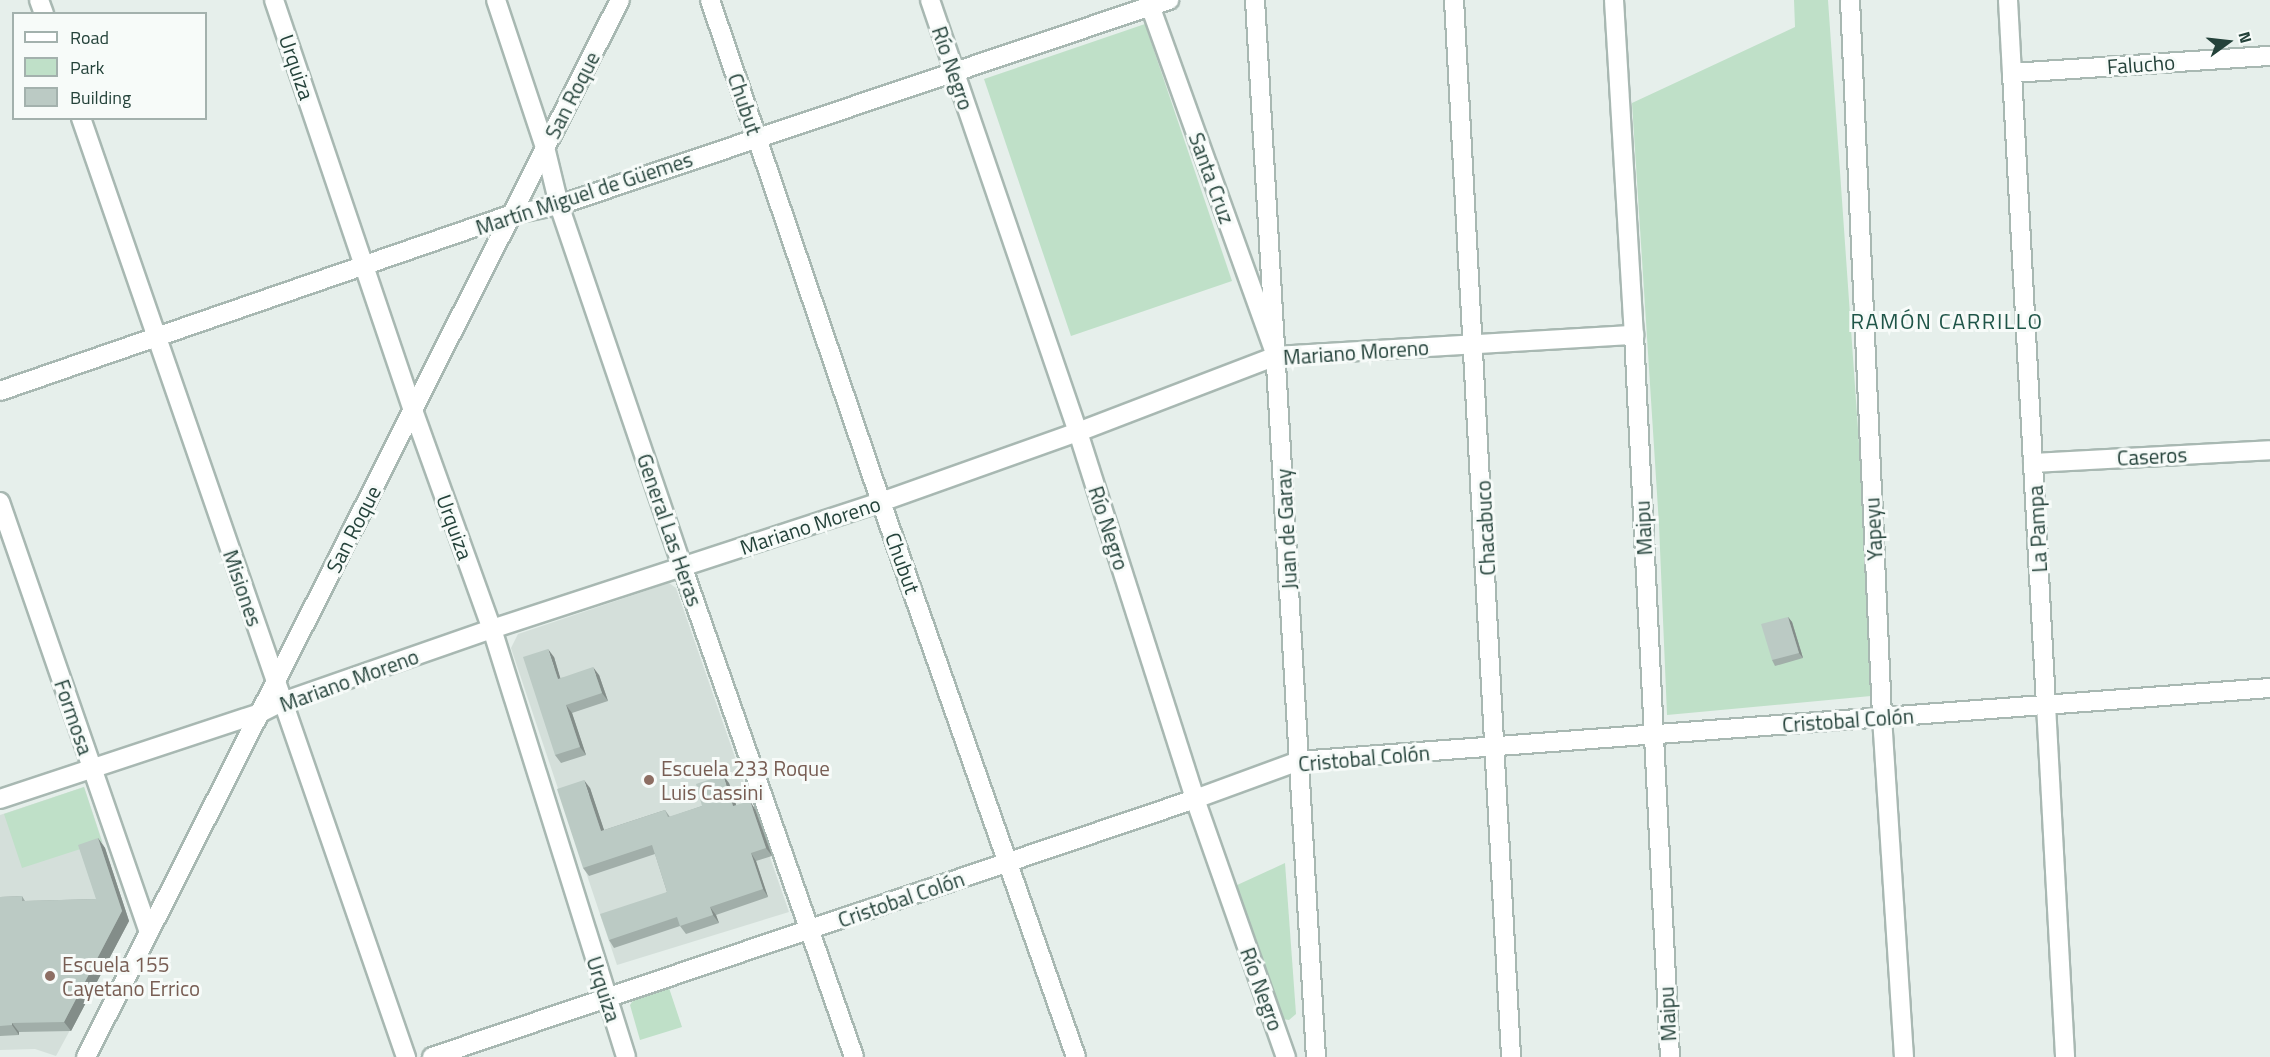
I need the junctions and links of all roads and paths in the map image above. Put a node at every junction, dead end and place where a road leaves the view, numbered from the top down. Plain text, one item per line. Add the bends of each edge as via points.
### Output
1 (274, 0) edge
2 (496, 0) edge
3 (620, 0) edge
4 (710, 0) edge
5 (930, 0) edge
6 (1169, 0) edge
7 (1256, 0) edge
8 (1455, 0) edge
9 (1614, 0) edge
10 (1850, 0) edge
11 (2008, 0) edge
12 (1149, 4) edge
13 (2270, 56) edge
14 (2012, 73) junction
15 (955, 74) junction
16 (82, 120) edge
17 (756, 137) junction
18 (545, 147) junction
19 (559, 205) junction
20 (510, 215) junction
21 (366, 264) junction
22 (1634, 335) junction
23 (156, 337) junction
24 (1474, 344) junction
25 (1276, 356) junction
26 (0, 390) edge
27 (413, 410) junction
28 (1078, 432) junction
29 (2270, 450) edge
30 (2033, 463) junction
31 (0, 502) edge
32 (881, 502) junction
33 (681, 566) junction
34 (492, 629) junction
35 (276, 682) junction
36 (2270, 688) edge
37 (282, 702) junction
38 (2046, 705) junction
39 (260, 713) junction
40 (1882, 717) junction
41 (1652, 734) junction
42 (1496, 746) junction
43 (1299, 761) junction
44 (91, 768) junction
45 (0, 799) edge
46 (1195, 799) junction
47 (1009, 862) junction
48 (811, 929) junction
49 (149, 932) junction
50 (606, 997) junction
51 (86, 1057) edge
52 (406, 1057) edge
53 (432, 1057) edge
54 (626, 1057) edge
55 (854, 1057) edge
56 (1076, 1057) edge
57 (1286, 1057) edge
58 (1316, 1057) edge
59 (1511, 1057) edge
60 (1670, 1057) edge
61 (1904, 1057) edge
62 (2066, 1057) edge

1 - 21 street, Urquiza
2 - 18 street, General Las Heras
3 - 18 street, San Roque
4 - 17 street, Chubut
5 - 15 street, Río Negro
6 - 12 street, Martín Miguel de Güemes
7 - 25 street, Juan de Garay
8 - 24 street, Chacabuco
9 - 22 street, Maipu
10 - 40 street, Yapeyu
11 - 14 street, La Pampa
12 - 15 street, Martín Miguel de Güemes
12 - 25 street, Santa Cruz
13 - 14 street, Falucho
14 - 30 street, La Pampa
15 - 17 street, Martín Miguel de Güemes
15 - 28 street, Río Negro
16 - 23 street, Misiones
17 - 19 street, Martín Miguel de Güemes
17 - 32 street, Chubut
18 - 19 street, General Las Heras
18 - 20 street, San Roque
19 - 20 street, Martín Miguel de Güemes
19 - 33 street, General Las Heras
20 - 21 street, Martín Miguel de Güemes
20 - 27 street, San Roque
21 - 23 street, Martín Miguel de Güemes
21 - 27 street, Urquiza
22 - 24 street, Mariano Moreno
22 - 41 street, Maipu
23 - 26 street, Martín Miguel de Güemes
23 - 35 street, Misiones
24 - 25 street, Mariano Moreno
24 - 42 street, Chacabuco
25 - 28 street, Mariano Moreno
25 - 43 street, Juan de Garay
27 - 34 street, Urquiza
27 - 35 street, San Roque
28 - 32 street, Mariano Moreno
28 - 46 street, Río Negro
29 - 30 street, Caseros
30 - 38 street, La Pampa
31 - 44 street, Formosa
32 - 33 street, Mariano Moreno
32 - 47 street, Chubut
33 - 34 street, Mariano Moreno
33 - 48 street, General Las Heras
34 - 37 street, Mariano Moreno
34 - 50 street, Urquiza
35 - 37 street, Misiones
35 - 39 street, San Roque
36 - 38 street, Cristobal Colón
37 - 39 street, Mariano Moreno
37 - 52 street, Misiones
38 - 40 street, Cristobal Colón
38 - 62 street, La Pampa
39 - 44 street, Mariano Moreno
39 - 49 street, San Roque
40 - 41 street, Cristobal Colón
40 - 61 street, Yapeyu
41 - 42 street, Cristobal Colón
41 - 60 street, Maipu
42 - 43 street, Cristobal Colón
42 - 59 street, Chacabuco
43 - 46 street, Cristobal Colón
43 - 58 street, Juan de Garay
44 - 45 street, Mariano Moreno
44 - 49 street, Formosa
46 - 47 street, Cristobal Colón
46 - 57 street, Río Negro
47 - 48 street, Cristobal Colón
47 - 56 street, Chubut
48 - 50 street, Cristobal Colón
48 - 55 street, General Las Heras
49 - 51 street, San Roque
50 - 53 street, Cristobal Colón
50 - 54 street, Urquiza

